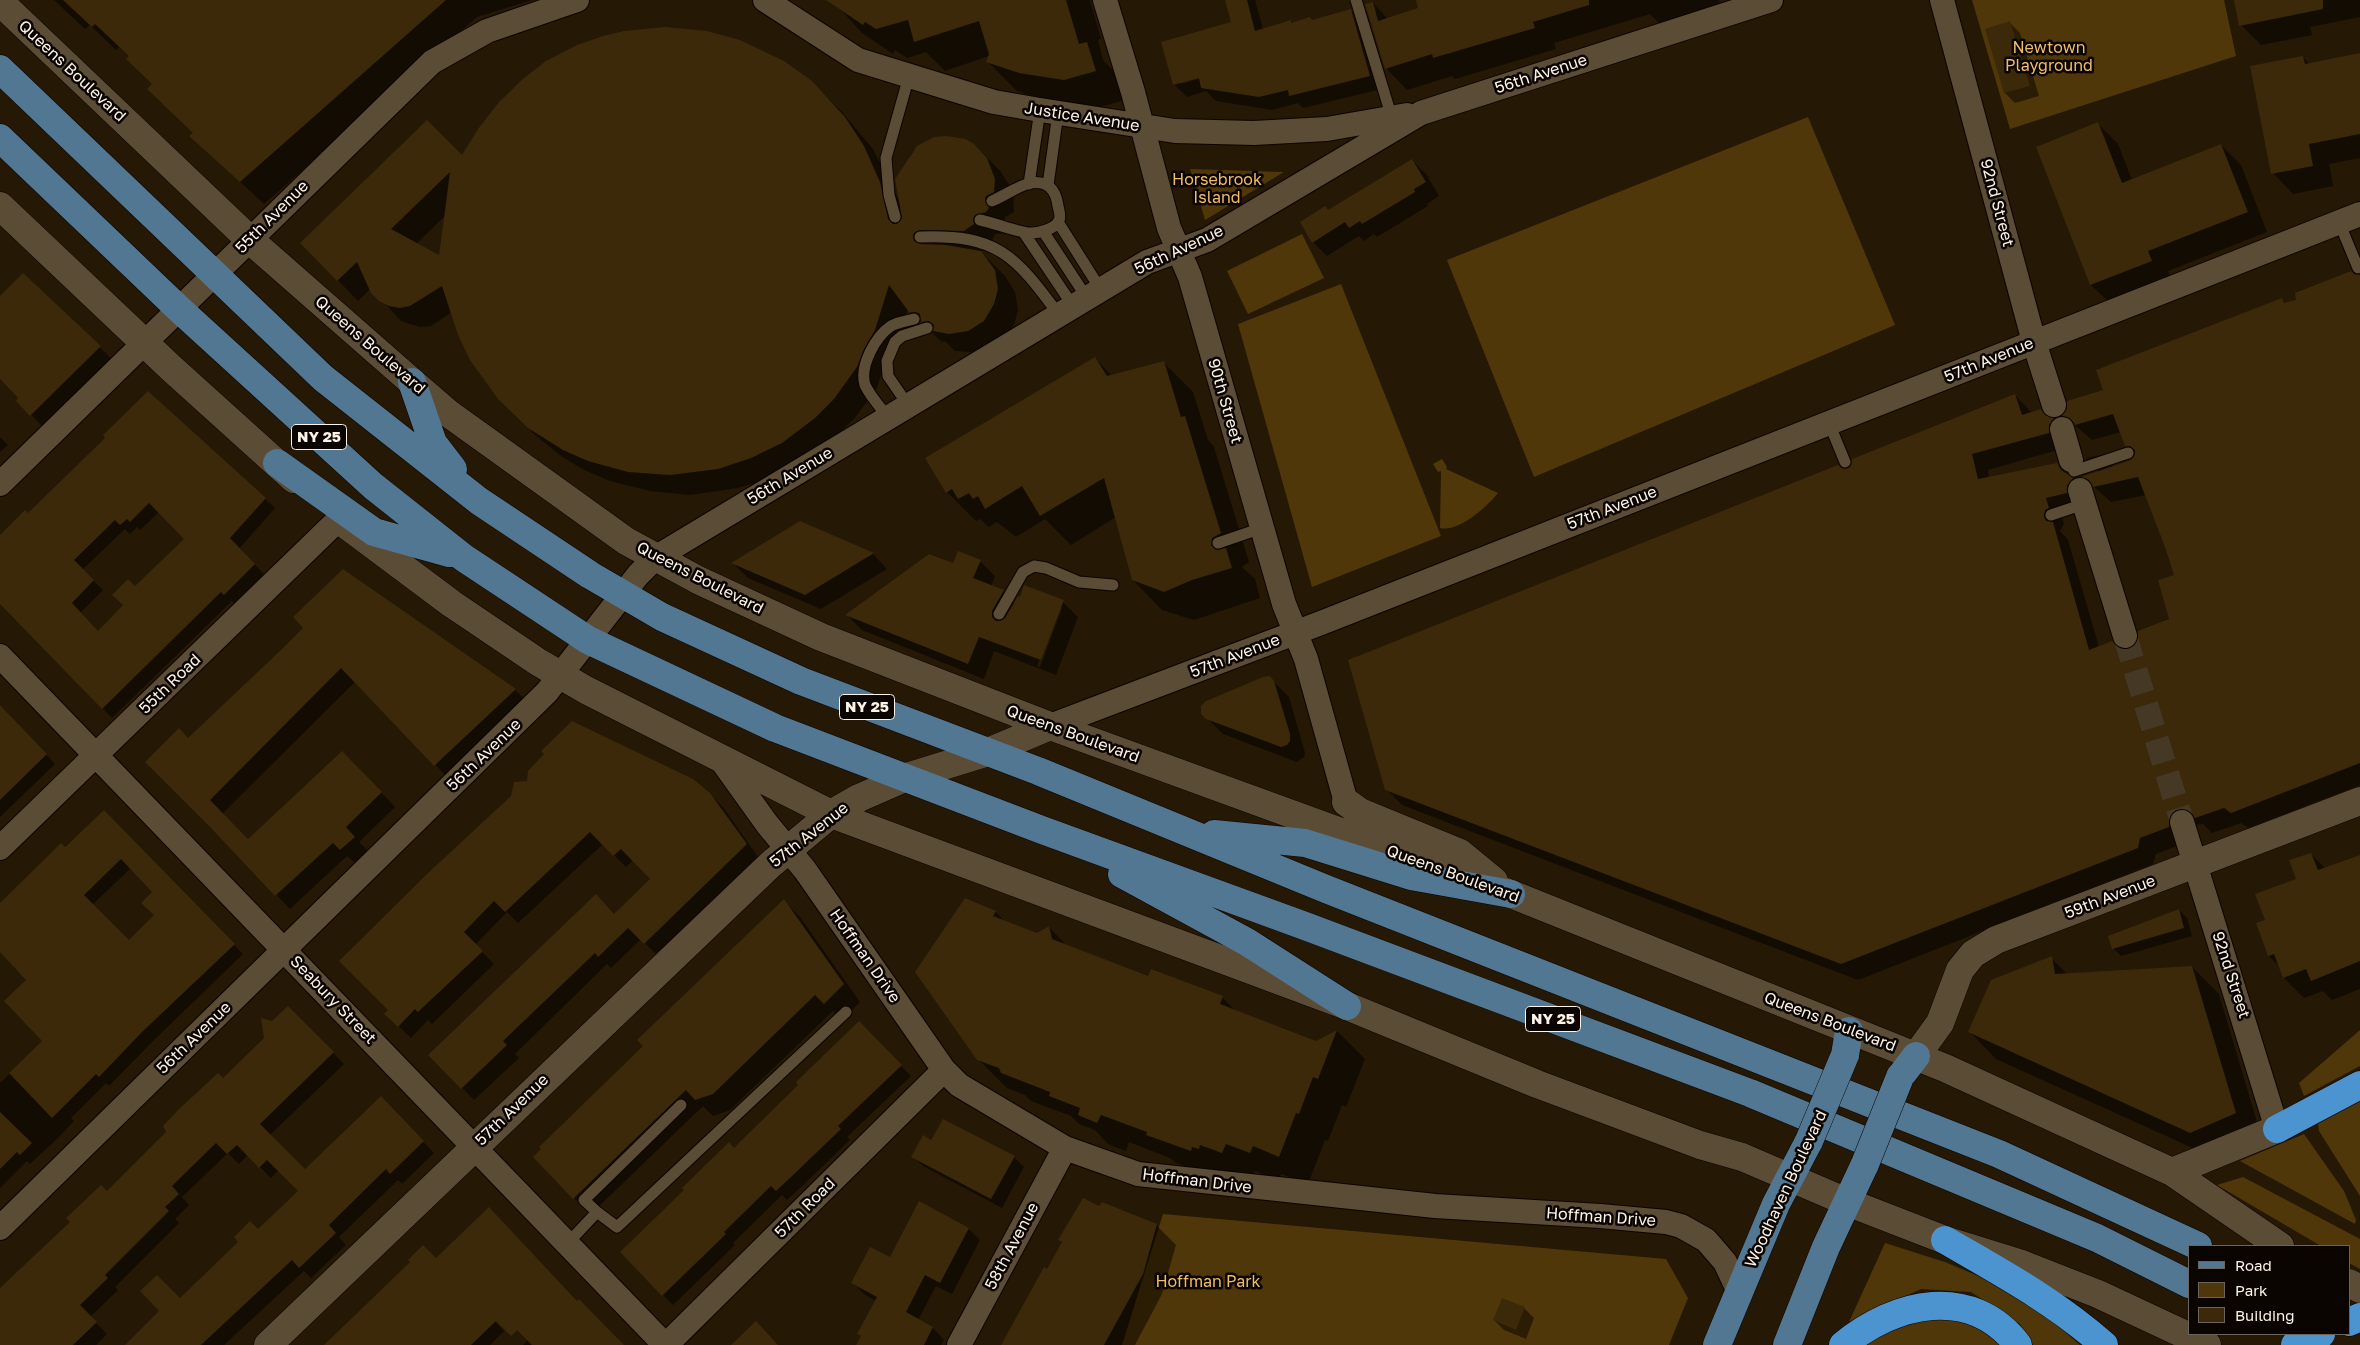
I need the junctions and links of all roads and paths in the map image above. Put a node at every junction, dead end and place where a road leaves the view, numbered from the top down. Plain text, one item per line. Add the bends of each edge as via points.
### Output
1 (577, 0) edge
2 (765, 0) edge
3 (1105, 0) edge
4 (1356, 0) edge
5 (1771, 0) edge
6 (1942, 0) edge
7 (0, 2) edge
8 (0, 69) edge
9 (909, 76) junction
10 (1049, 112) junction
11 (1421, 113) junction
12 (1392, 118) junction
13 (1141, 126) junction
14 (0, 138) edge
15 (1029, 184) junction
16 (1048, 185) junction
17 (992, 201) dead end
18 (0, 206) edge
19 (895, 217) dead end
20 (2350, 218) edge
21 (980, 220) dead end
22 (1058, 222) junction
23 (1043, 231) junction
24 (1024, 233) junction
25 (920, 237) dead end
26 (250, 240) junction
27 (1178, 250) junction
28 (2358, 268) dead end
29 (214, 275) junction
30 (1080, 302) junction
31 (179, 309) junction
32 (914, 319) dead end
33 (927, 328) dead end
34 (2034, 342) junction
35 (144, 343) junction
36 (412, 382) junction
37 (908, 405) junction
38 (2054, 405) dead end
39 (888, 417) junction
40 (1829, 423) junction
41 (2062, 429) dead end
42 (2128, 453) dead end
43 (1845, 462) dead end
44 (278, 463) junction
45 (2077, 481) junction
46 (0, 484) edge
47 (479, 501) junction
48 (2051, 515) dead end
49 (339, 520) junction
50 (1262, 528) junction
51 (1218, 543) dead end
52 (464, 558) junction
53 (655, 558) junction
54 (1113, 585) dead end
55 (623, 594) junction
56 (999, 614) dead end
57 (1296, 633) junction
58 (2125, 636) tunnel mouth
59 (588, 640) junction
60 (0, 656) edge
61 (561, 676) junction
62 (1050, 726) junction
63 (988, 752) junction
64 (96, 755) junction
65 (719, 758) junction
66 (907, 778) junction
67 (2360, 801) edge
68 (1346, 802) joint
69 (832, 814) junction
70 (2182, 822) tunnel mouth
71 (1042, 830) junction
72 (1187, 831) junction
73 (0, 848) edge
74 (788, 849) junction
75 (2196, 864) junction
76 (1511, 894) junction
77 (285, 950) junction
78 (1347, 1006) junction
79 (846, 1012) dead end
80 (1847, 1043) junction
81 (1908, 1066) junction
82 (944, 1070) junction
83 (2360, 1085) edge
84 (681, 1105) dead end
85 (2277, 1129) junction
86 (474, 1146) junction
87 (1065, 1148) junction
88 (2172, 1172) junction
89 (1790, 1178) junction
90 (1848, 1202) junction
91 (597, 1212) junction
92 (0, 1228) edge
93 (1945, 1240) junction
94 (568, 1244) junction
95 (2196, 1245) edge
96 (2279, 1245) edge
97 (2188, 1284) edge
98 (1739, 1292) junction
99 (2290, 1335) edge
100 (2319, 1335) edge
101 (268, 1345) edge
102 (665, 1345) edge
103 (959, 1345) edge
104 (1717, 1345) edge
105 (1787, 1345) edge
106 (1843, 1345) edge
107 (2018, 1345) edge
108 (2104, 1345) edge
109 (2207, 1345) edge
110 (2295, 1345) edge
111 (2311, 1345) edge

1 - 26 street, 55th Avenue via 486,31 432,62
2 - 9 street, Justice Avenue via 858,60
3 - 13 street, 90th Street
4 - 12 lane
5 - 11 street, 56th Avenue
6 - 34 street, 92nd Street
7 - 26 street, Queens Boulevard
8 - 29 main road, NY 25
9 - 10 street, Justice Avenue via 994,102
9 - 19 lane via 886,158 889,195
10 - 13 street, Justice Avenue
10 - 15 lane
10 - 16 lane
11 - 12 street, Justice Avenue
11 - 27 street, 56th Avenue via 1207,240
12 - 13 street, Justice Avenue via 1292,132 1176,131
13 - 27 street, 90th Street
14 - 31 main road, NY 25
15 - 16 lane
15 - 17 lane
16 - 22 lane via 1056,196
18 - 35 street
20 - 28 lane
20 - 34 street, 57th Avenue
21 - 24 lane
22 - 23 lane
22 - 30 lane
23 - 24 lane
23 - 30 lane
24 - 30 lane
25 - 30 lane via 964,238 985,243
26 - 29 street, 55th Avenue
26 - 36 street, Queens Boulevard
27 - 30 street, 56th Avenue via 1147,262
27 - 50 street, 90th Street via 1190,277
29 - 31 street, 55th Avenue
29 - 47 main road, NY 25 via 323,378
30 - 37 street, 56th Avenue
31 - 35 street, 55th Avenue
31 - 52 main road, NY 25 via 373,486
32 - 39 lane via 890,327 874,346 865,366 866,386
33 - 37 lane via 902,336 895,342 887,361 888,376
34 - 38 street, 92nd Street
34 - 40 street, 57th Avenue
35 - 44 street
35 - 46 street, 55th Avenue
36 - 47 main road via 433,443
36 - 53 street, Queens Boulevard via 448,413 626,541
37 - 39 street, 56th Avenue
39 - 53 street, 56th Avenue
40 - 43 lane
40 - 57 street, 57th Avenue
41 - 45 street
42 - 45 lane
44 - 49 street
44 - 52 main road via 374,532
45 - 48 lane
45 - 58 street
47 - 55 main road, NY 25
49 - 61 street via 452,604
49 - 64 street, 55th Road
50 - 51 lane
50 - 57 street, 90th Street
52 - 59 main road, NY 25
53 - 55 street, 56th Avenue
53 - 62 street, Queens Boulevard via 821,637
54 - 56 lane via 1079,582 1034,566 1023,572
55 - 59 street, 56th Avenue
55 - 63 main road, NY 25 via 662,617 801,682
57 - 62 street, 57th Avenue
57 - 68 street, 90th Street
59 - 61 street, 56th Avenue
59 - 66 main road, NY 25 via 775,728
60 - 64 street, Seabury Street
61 - 65 street
61 - 77 street, 56th Avenue
62 - 63 street, 57th Avenue
62 - 76 street, Queens Boulevard
63 - 66 street, 57th Avenue
63 - 72 main road, NY 25
64 - 73 street, 55th Road
64 - 77 street, Seabury Street
65 - 69 street
65 - 74 street, Hoffman Drive
66 - 69 street, 57th Avenue via 859,798
66 - 71 main road, NY 25
67 - 75 street, 59th Avenue
68 - 76 street via 1360,812 1460,853
69 - 74 street, 57th Avenue
69 - 78 street
70 - 75 street, 92nd Street
71 - 78 main road via 1247,942
71 - 97 main road, NY 25 via 1750,1093 2097,1238
72 - 76 main road via 1305,843 1411,876
72 - 95 main road, NY 25 via 1336,893 1999,1154
74 - 82 street, Hoffman Drive via 806,870
74 - 86 street, 57th Avenue
75 - 81 street, 59th Avenue via 1996,940 1973,954 1960,970 1940,1023
75 - 85 street, 92nd Street
76 - 80 street, Queens Boulevard
77 - 86 street, Seabury Street
77 - 92 street, 56th Avenue
78 - 89 street via 1537,1084 1700,1145 1742,1157
79 - 91 lane via 617,1227
80 - 81 street, Queens Boulevard
80 - 89 main road, Woodhaven Boulevard, bridge via 1810,1141
81 - 88 street, Queens Boulevard
81 - 90 main road, bridge
82 - 87 street, Hoffman Drive via 959,1085
82 - 102 street, 57th Road
83 - 85 highway
84 - 91 lane via 584,1200
85 - 88 street
86 - 94 street, Seabury Street
86 - 101 street, 57th Avenue
87 - 98 street, Hoffman Drive via 1138,1174 1167,1178 1435,1206 1666,1222 1693,1232 1711,1245 1725,1262
87 - 103 street, 58th Avenue
88 - 96 street, Queens Boulevard
89 - 90 street
89 - 98 main road, Woodhaven Boulevard
90 - 93 street
90 - 105 main road via 1826,1247
91 - 94 lane
93 - 108 highway via 2015,1280 2085,1328
93 - 109 street via 2019,1263 2098,1294
94 - 102 street, Seabury Street
98 - 104 main road, Woodhaven Boulevard
99 - 111 main road
100 - 110 highway, bridge
106 - 107 highway via 1880,1320 1923,1306 1961,1308 1979,1314 1996,1323

